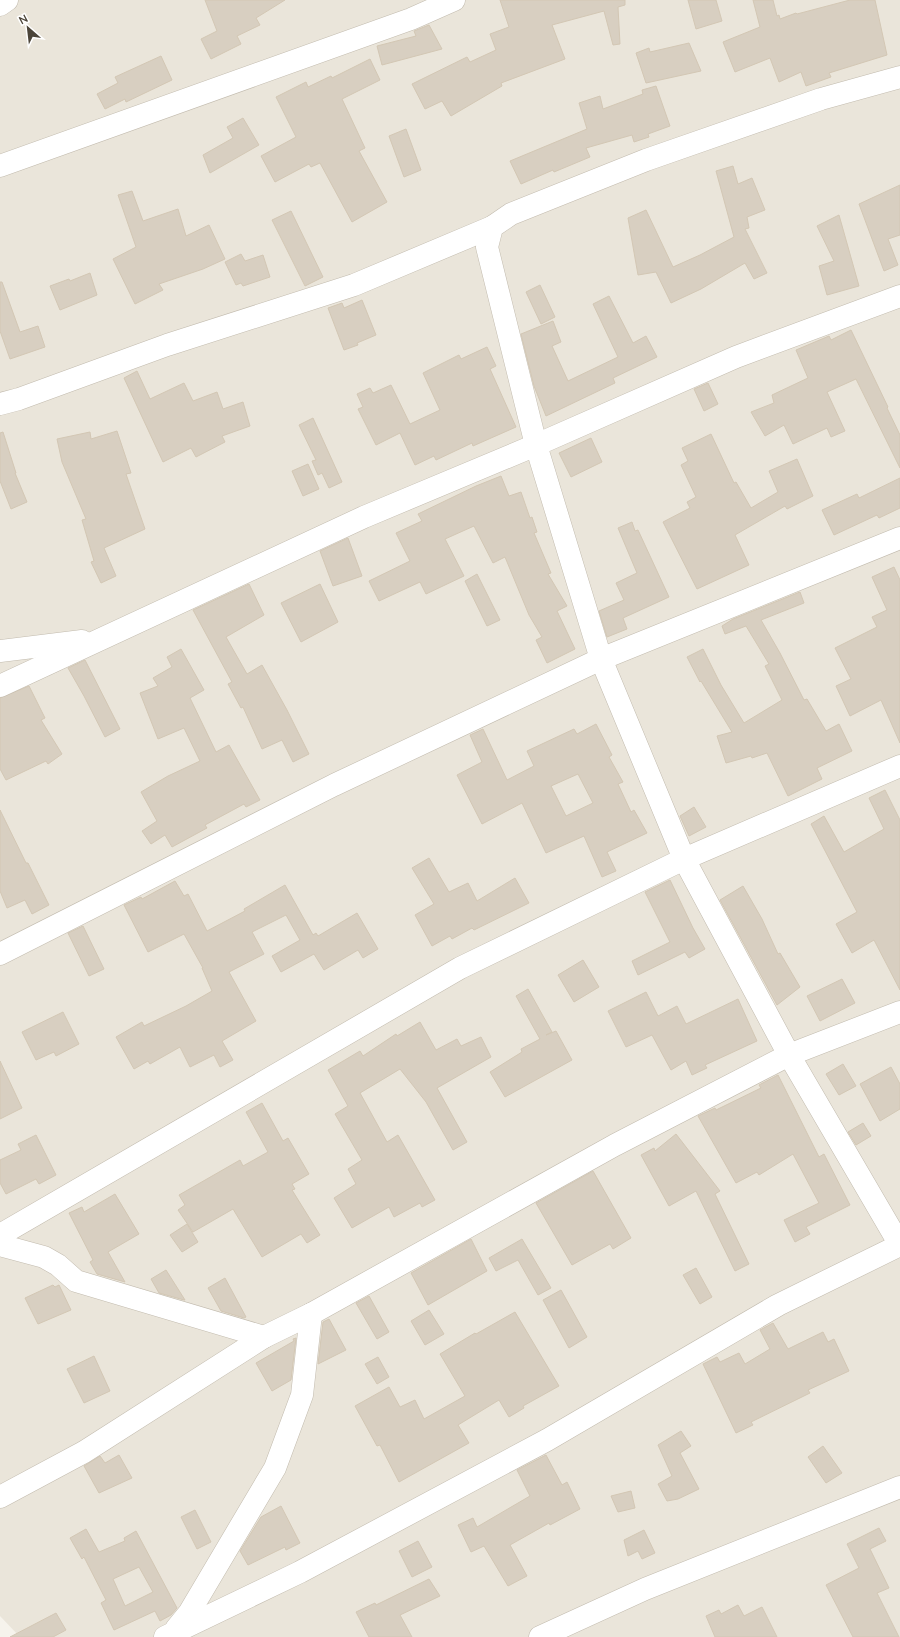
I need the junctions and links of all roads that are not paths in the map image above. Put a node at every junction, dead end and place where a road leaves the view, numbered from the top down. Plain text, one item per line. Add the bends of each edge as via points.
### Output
1 (7, 0) edge
2 (454, 0) edge
3 (0, 5) edge
4 (900, 77) edge
5 (0, 166) edge
6 (492, 227) junction
7 (900, 296) edge
8 (0, 404) edge
9 (536, 445) junction
10 (900, 538) edge
11 (102, 639) junction
12 (0, 651) edge
13 (601, 659) junction
14 (0, 686) edge
15 (900, 766) edge
16 (684, 859) junction
17 (0, 954) edge
18 (900, 1012) edge
19 (789, 1055) junction
20 (0, 1236) edge
21 (0, 1245) edge
22 (900, 1245) edge
23 (311, 1314) junction
24 (264, 1337) junction
25 (900, 1487) edge
26 (0, 1497) edge
27 (170, 1634) edge
28 (540, 1637) edge

1 - 3 street
2 - 5 street via 411,19
4 - 6 street via 821,99 646,160 511,214
6 - 8 street via 354,285 167,345
6 - 9 street via 487,247
7 - 9 street via 736,357
9 - 11 street via 364,517
9 - 13 street
10 - 13 street
11 - 12 street
11 - 14 street
13 - 16 street
13 - 17 street via 334,785
15 - 16 street
16 - 19 street
16 - 20 street via 460,968
18 - 19 street
19 - 22 street
19 - 23 street via 615,1145
21 - 24 street via 44,1257 76,1281
22 - 27 street via 778,1305 548,1440 321,1561
23 - 24 street
23 - 27 street via 302,1395 275,1468 189,1614
24 - 26 street via 84,1452
25 - 28 street via 645,1589

